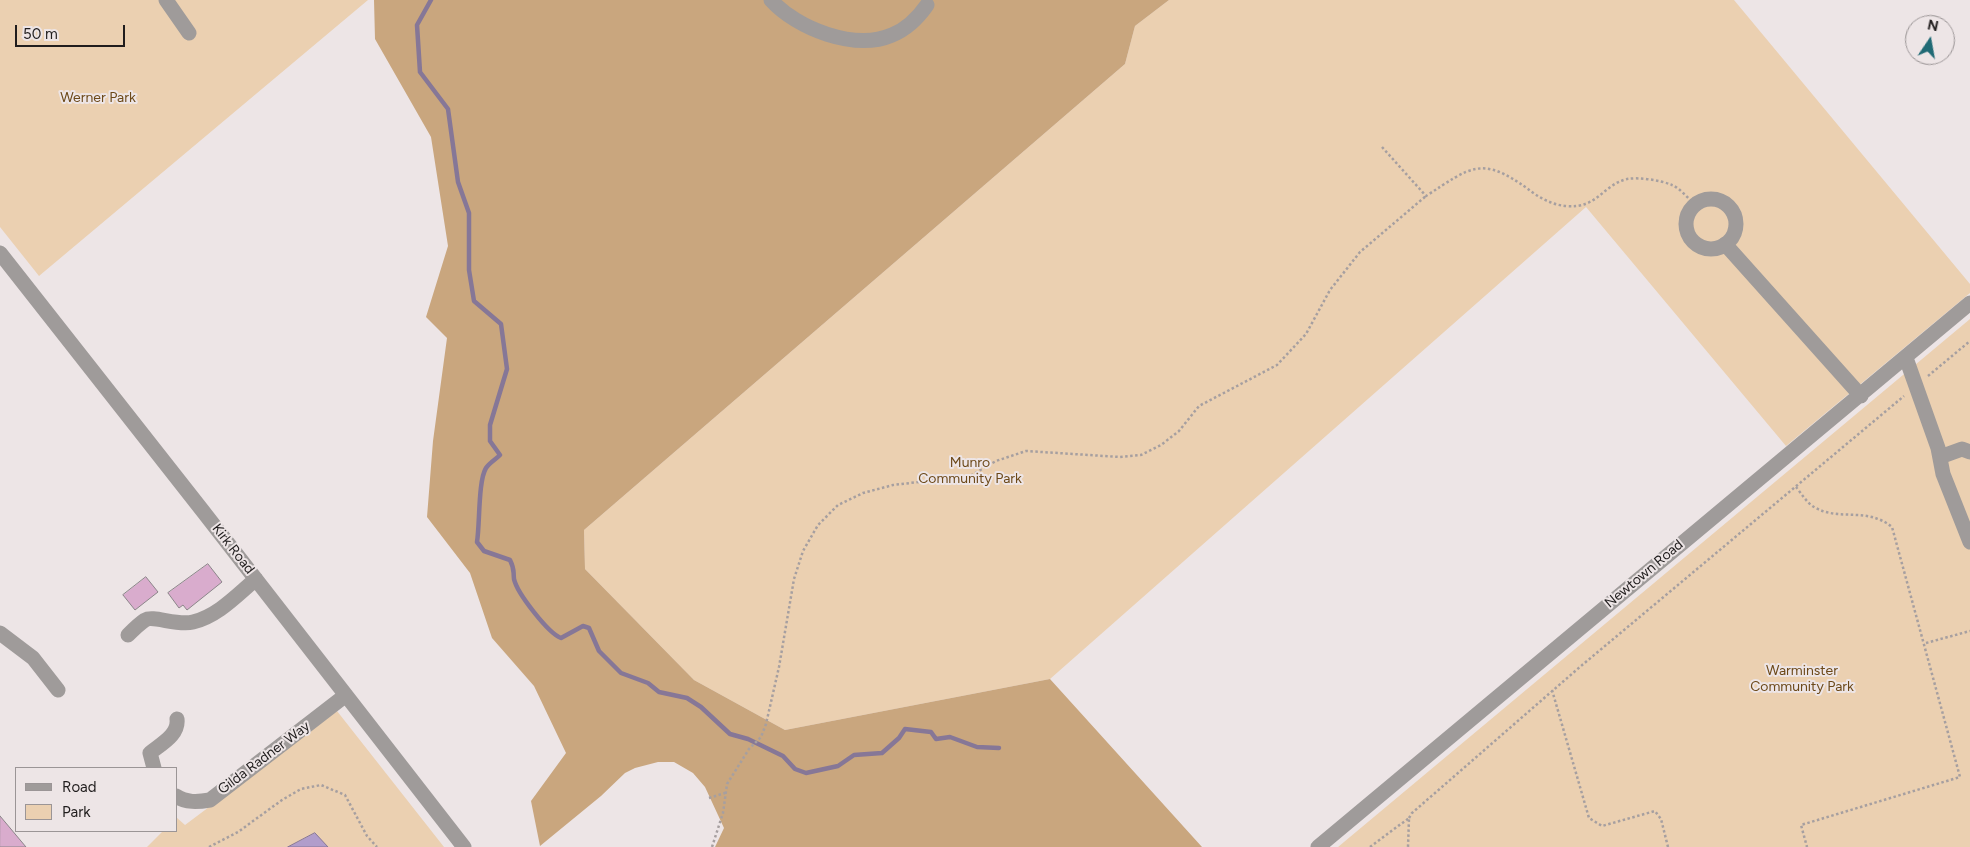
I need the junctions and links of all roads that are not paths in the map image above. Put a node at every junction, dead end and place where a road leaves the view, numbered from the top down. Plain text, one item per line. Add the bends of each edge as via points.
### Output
1 (166, 0) edge
2 (771, 0) edge
3 (927, 5) dead end
4 (189, 33) dead end
5 (1725, 244) junction
6 (0, 253) edge
7 (1970, 303) edge
8 (1906, 358) junction
9 (1860, 396) junction
10 (1970, 452) edge
11 (1940, 457) junction
12 (1970, 542) edge
13 (256, 579) junction
14 (0, 633) edge
15 (128, 635) dead end
16 (58, 690) dead end
17 (346, 694) junction
18 (178, 720) dead end
19 (154, 767) edge
20 (178, 797) edge
21 (464, 847) edge
22 (1318, 847) edge

1 - 4 street
2 - 3 street via 786,14 816,30 861,40 891,36 906,28
5 - 5 street via 1714,249 1692,240 1687,233 1686,218 1695,204 1718,200 1731,210 1736,226
5 - 9 street
6 - 13 street, Kirk Road
7 - 8 street, Newtown Road
8 - 9 street, Newtown Road
8 - 11 street
9 - 22 street, Newtown Road
10 - 11 street via 1962,449
11 - 12 street via 1943,474
13 - 15 street via 211,616 182,624 147,618
13 - 17 street, Kirk Road
14 - 16 street via 33,658
17 - 20 street, Gilda Radner Way via 210,800 199,802
17 - 21 street, Kirk Road
18 - 19 street via 175,733 150,753

